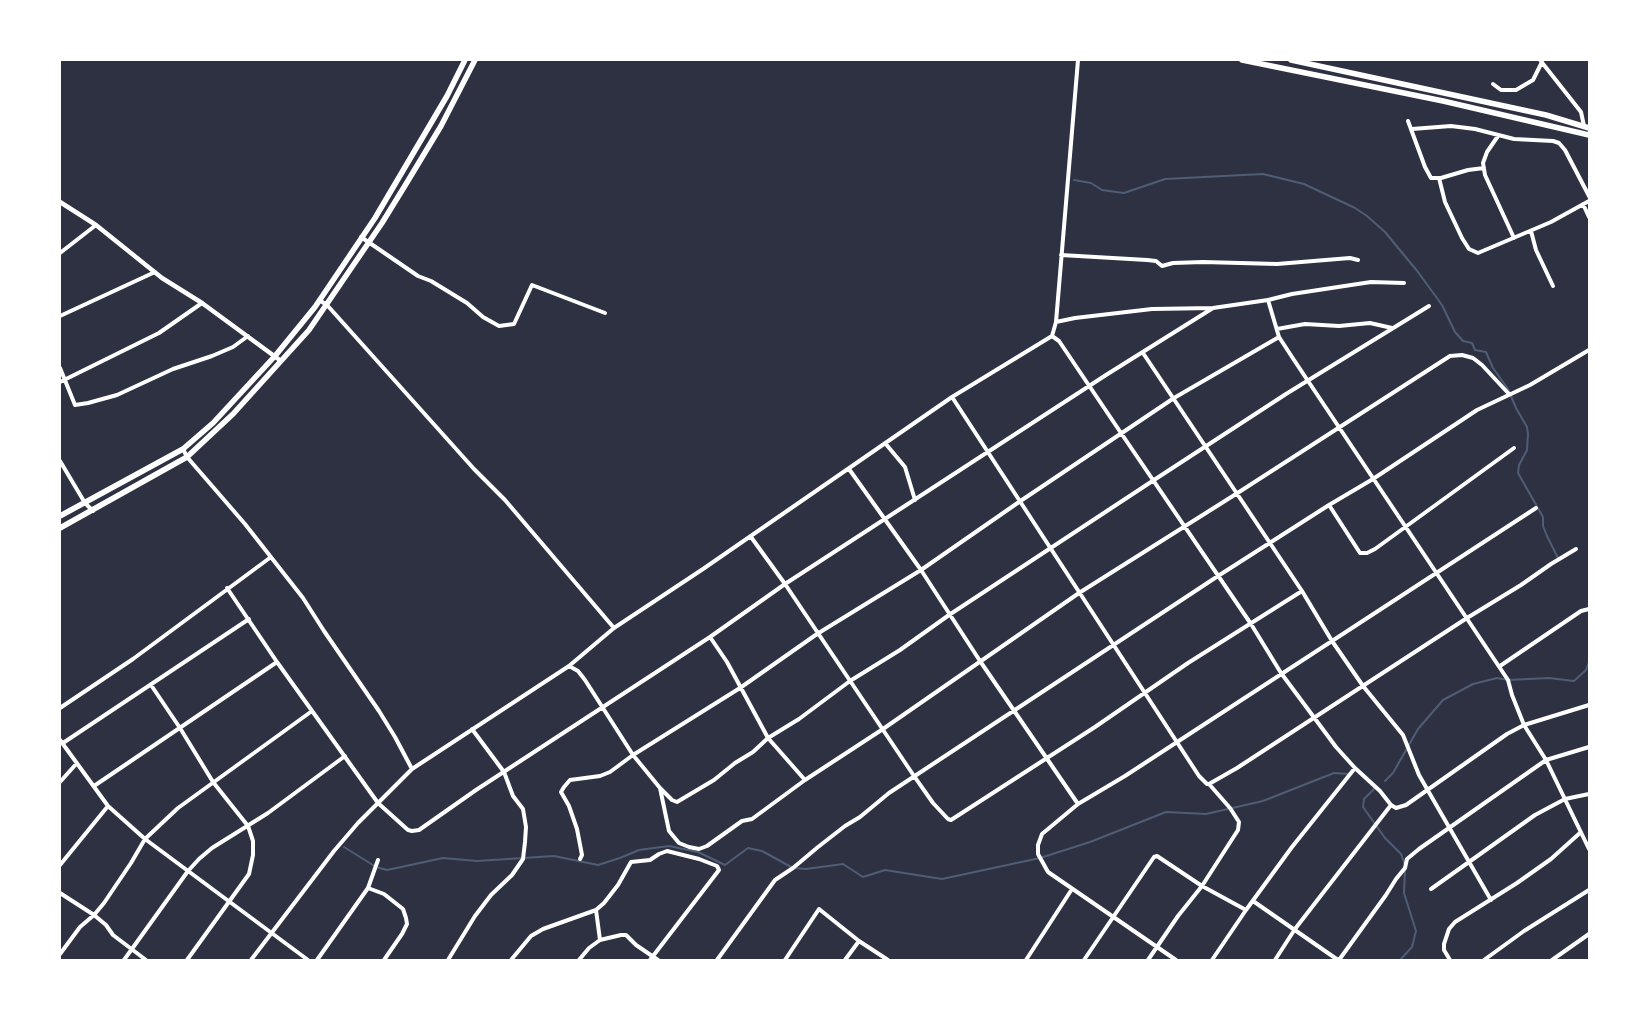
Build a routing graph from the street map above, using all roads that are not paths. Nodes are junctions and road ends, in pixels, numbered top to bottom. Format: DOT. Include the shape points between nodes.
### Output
graph roads {
  1 [pos="465,60"];
  2 [pos="475,60"];
  3 [pos="1078,60"];
  4 [pos="1242,60"];
  5 [pos="1291,60"];
  6 [pos="1541,61"];
  7 [pos="1344,72"];
  8 [pos="1341,80"];
  9 [pos="1493,84"];
  10 [pos="1408,121"];
  11 [pos="1586,127"];
  12 [pos="1412,130"];
  13 [pos="1589,135"];
  14 [pos="1498,136"];
  15 [pos="1484,168"];
  16 [pos="1439,178"];
  17 [pos="1589,196"];
  18 [pos="1589,201"];
  19 [pos="60,202"];
  20 [pos="1583,204"];
  21 [pos="1589,218"];
  22 [pos="96,225"];
  23 [pos="1531,231"];
  24 [pos="361,237"];
  25 [pos="1514,238"];
  26 [pos="369,242"];
  27 [pos="60,253"];
  28 [pos="1061,255"];
  29 [pos="1358,260"];
  30 [pos="155,272"];
  31 [pos="1404,283"];
  32 [pos="1552,286"];
  33 [pos="319,300"];
  34 [pos="1268,300"];
  35 [pos="202,303"];
  36 [pos="327,305"];
  37 [pos="1429,306"];
  38 [pos="1213,308"];
  39 [pos="605,313"];
  40 [pos="60,316"];
  41 [pos="1056,322"];
  42 [pos="1392,328"];
  43 [pos="1277,329"];
  44 [pos="248,336"];
  45 [pos="1052,336"];
  46 [pos="1279,337"];
  47 [pos="1589,350"];
  48 [pos="1143,353"];
  49 [pos="275,356"];
  50 [pos="281,361"];
  51 [pos="60,368"];
  52 [pos="66,380"];
  53 [pos="1307,381"];
  54 [pos="60,382"];
  55 [pos="1089,386"];
  56 [pos="1509,394"];
  57 [pos="952,397"];
  58 [pos="1174,398"];
  59 [pos="1339,427"];
  60 [pos="1122,433"];
  61 [pos="885,443"];
  62 [pos="1207,447"];
  63 [pos="1514,448"];
  64 [pos="183,449"];
  65 [pos="988,452"];
  66 [pos="187,457"];
  67 [pos="60,461"];
  68 [pos="849,469"];
  69 [pos="1373,479"];
  70 [pos="1154,480"];
  71 [pos="1236,494"];
  72 [pos="915,500"];
  73 [pos="1019,502"];
  74 [pos="85,503"];
  75 [pos="1329,505"];
  76 [pos="1536,508"];
  77 [pos="93,511"];
  78 [pos="60,516"];
  79 [pos="885,518"];
  80 [pos="1185,526"];
  81 [pos="1405,526"];
  82 [pos="60,528"];
  83 [pos="751,536"];
  84 [pos="1269,544"];
  85 [pos="1051,548"];
  86 [pos="1576,549"];
  87 [pos="271,557"];
  88 [pos="921,570"];
  89 [pos="1437,572"];
  90 [pos="1218,576"];
  91 [pos="785,584"];
  92 [pos="227,588"];
  93 [pos="1302,591"];
  94 [pos="1080,593"];
  95 [pos="1589,609"];
  96 [pos="950,615"];
  97 [pos="1467,618"];
  98 [pos="249,619"];
  99 [pos="1251,624"];
  100 [pos="614,628"];
  101 [pos="817,634"];
  102 [pos="710,636"];
  103 [pos="1332,641"];
  104 [pos="1114,645"];
  105 [pos="980,661"];
  106 [pos="277,662"];
  107 [pos="569,666"];
  108 [pos="1500,666"];
  109 [pos="1282,673"];
  110 [pos="850,681"];
  111 [pos="151,685"];
  112 [pos="1363,686"];
  113 [pos="740,688"];
  114 [pos="1145,693"];
  115 [pos="1589,706"];
  116 [pos="603,707"];
  117 [pos="60,708"];
  118 [pos="312,710"];
  119 [pos="1015,710"];
  120 [pos="1315,718"];
  121 [pos="1524,725"];
  122 [pos="180,728"];
  123 [pos="883,728"];
  124 [pos="472,729"];
  125 [pos="768,738"];
  126 [pos="61,742"];
  127 [pos="1177,742"];
  128 [pos="1589,747"];
  129 [pos="633,755"];
  130 [pos="345,756"];
  131 [pos="1046,758"];
  132 [pos="1546,760"];
  133 [pos="77,763"];
  134 [pos="1355,768"];
  135 [pos="412,769"];
  136 [pos="504,772"];
  137 [pos="914,776"];
  138 [pos="804,780"];
  139 [pos="60,782"];
  140 [pos="213,782"];
  141 [pos="1209,784"];
  142 [pos="94,786"];
  143 [pos="660,788"];
  144 [pos="1428,791"];
  145 [pos="1589,794"];
  146 [pos="1565,799"];
  147 [pos="378,803"];
  148 [pos="1078,804"];
  149 [pos="1391,805"];
  150 [pos="108,806"];
  151 [pos="248,826"];
  152 [pos="1450,826"];
  153 [pos="1581,832"];
  154 [pos="145,839"];
  155 [pos="1589,848"];
  156 [pos="580,859"];
  157 [pos="378,860"];
  158 [pos="1469,861"];
  159 [pos="60,866"];
  160 [pos="188,871"];
  161 [pos="1202,886"];
  162 [pos="368,888"];
  163 [pos="1072,889"];
  164 [pos="1431,889"];
  165 [pos="1589,890"];
  166 [pos="60,893"];
  167 [pos="1491,900"];
  168 [pos="1254,901"];
  169 [pos="229,902"];
  170 [pos="596,910"];
  171 [pos="1246,910"];
  172 [pos="94,915"];
  173 [pos="1114,917"];
  174 [pos="1295,929"];
  175 [pos="271,932"];
  176 [pos="1589,934"];
  177 [pos="600,940"];
  178 [pos="859,941"];
  179 [pos="1157,947"];
  180 [pos="132,950"];
  181 [pos="60,954"];
  182 [pos="386,958"];
  183 [pos="652,958"];
  184 [pos="124,960"];
  185 [pos="146,960"];
  186 [pos="187,960"];
  187 [pos="251,960"];
  188 [pos="308,960"];
  189 [pos="317,960"];
  190 [pos="392,960"];
  191 [pos="448,960"];
  192 [pos="511,960"];
  193 [pos="578,960"];
  194 [pos="658,960"];
  195 [pos="717,960"];
  196 [pos="785,960"];
  197 [pos="845,960"];
  198 [pos="888,960"];
  199 [pos="1026,960"];
  200 [pos="1084,960"];
  201 [pos="1148,960"];
  202 [pos="1176,960"];
  203 [pos="1212,960"];
  204 [pos="1275,960"];
  205 [pos="1339,960"];
  206 [pos="1450,960"];
  207 [pos="1484,960"];
  208 [pos="1552,960"];
  1 -- 24 [label="main road"];
  2 -- 26 [label="main road" via="441,126"];
  3 -- 28 [label="street"];
  4 -- 8 [label="main road"];
  5 -- 7 [label="main road"];
  6 -- 9 [label="street" via="1533,80 1516,90 1501,90"];
  6 -- 11 [label="street" via="1581,112"];
  7 -- 8 [label="main road"];
  7 -- 11 [label="main road" via="1546,115"];
  8 -- 13 [label="main road"];
  10 -- 12 [label="street"];
  12 -- 14 [label="street" via="1450,126"];
  12 -- 16 [label="street" via="1428,174 1431,178"];
  14 -- 15 [label="street" via="1487,152"];
  14 -- 17 [label="street" via="1559,144"];
  15 -- 16 [label="street"];
  15 -- 25 [label="street"];
  16 -- 25 [label="street" via="1445,202 1469,249 1479,253"];
  18 -- 20 [label="street"];
  19 -- 22 [label="street"];
  20 -- 21 [label="street"];
  20 -- 23 [label="street"];
  22 -- 27 [label="street"];
  22 -- 30 [label="street"];
  23 -- 25 [label="street"];
  23 -- 32 [label="street"];
  24 -- 26 [label="street"];
  24 -- 33 [label="main road"];
  26 -- 36 [label="main road"];
  26 -- 39 [label="street" via="499,326 514,324 532,285"];
  28 -- 29 [label="street" via="1147,260 1162,266 1204,262 1277,264"];
  28 -- 41 [label="street"];
  30 -- 35 [label="street"];
  30 -- 40 [label="street"];
  31 -- 34 [label="street" via="1346,285"];
  33 -- 36 [label="street"];
  33 -- 49 [label="main road"];
  34 -- 38 [label="street"];
  34 -- 43 [label="street"];
  35 -- 44 [label="street"];
  35 -- 52 [label="street" via="159,333"];
  36 -- 50 [label="main road"];
  36 -- 100 [label="street" via="474,470 505,500"];
  37 -- 42 [label="street"];
  38 -- 41 [label="street" via="1152,309"];
  38 -- 48 [label="street"];
  41 -- 45 [label="street"];
  42 -- 43 [label="street" via="1370,323 1339,326 1305,324"];
  42 -- 53 [label="street"];
  43 -- 46 [label="street"];
  44 -- 49 [label="street"];
  44 -- 52 [label="street" via="212,356 88,404 75,405"];
  45 -- 55 [label="street" via="1059,341"];
  45 -- 57 [label="street"];
  46 -- 53 [label="street"];
  46 -- 58 [label="street"];
  47 -- 56 [label="street"];
  48 -- 55 [label="street"];
  48 -- 58 [label="street"];
  49 -- 50 [label="street"];
  49 -- 64 [label="main road" via="213,423"];
  50 -- 66 [label="main road" via="234,414"];
  51 -- 52 [label="street"];
  52 -- 54 [label="street"];
  53 -- 59 [label="street"];
  53 -- 62 [label="street"];
  55 -- 60 [label="street"];
  55 -- 65 [label="street"];
  56 -- 59 [label="street" via="1473,358 1450,356"];
  56 -- 69 [label="street" via="1478,410"];
  57 -- 61 [label="street"];
  57 -- 65 [label="street"];
  58 -- 60 [label="street"];
  58 -- 62 [label="street"];
  59 -- 69 [label="street"];
  59 -- 71 [label="street"];
  60 -- 70 [label="street"];
  60 -- 73 [label="street"];
  61 -- 68 [label="street"];
  61 -- 72 [label="street" via="905,467"];
  62 -- 70 [label="street"];
  62 -- 71 [label="street"];
  63 -- 81 [label="street"];
  64 -- 66 [label="street"];
  64 -- 74 [label="main road"];
  65 -- 72 [label="street"];
  65 -- 73 [label="street"];
  66 -- 77 [label="main road"];
  66 -- 87 [label="street"];
  67 -- 74 [label="street"];
  68 -- 79 [label="street"];
  68 -- 83 [label="street"];
  69 -- 75 [label="street"];
  69 -- 81 [label="street"];
  70 -- 80 [label="street"];
  70 -- 85 [label="street"];
  71 -- 80 [label="street"];
  71 -- 84 [label="street"];
  72 -- 79 [label="street"];
  73 -- 85 [label="street"];
  73 -- 88 [label="street"];
  74 -- 77 [label="street"];
  74 -- 78 [label="main road"];
  75 -- 81 [label="street" via="1360,553 1375,549"];
  75 -- 84 [label="street"];
  76 -- 89 [label="street"];
  77 -- 82 [label="main road"];
  79 -- 88 [label="street"];
  79 -- 91 [label="street"];
  80 -- 90 [label="street"];
  80 -- 94 [label="street"];
  81 -- 89 [label="street"];
  83 -- 91 [label="street"];
  83 -- 100 [label="street"];
  84 -- 90 [label="street"];
  84 -- 93 [label="street"];
  85 -- 94 [label="street"];
  85 -- 96 [label="street"];
  86 -- 97 [label="street"];
  87 -- 92 [label="street"];
  87 -- 135 [label="street" via="303,598 379,711"];
  88 -- 96 [label="street"];
  88 -- 101 [label="street"];
  89 -- 97 [label="street"];
  89 -- 103 [label="street"];
  90 -- 99 [label="street"];
  90 -- 104 [label="street"];
  91 -- 101 [label="street"];
  91 -- 102 [label="street"];
  92 -- 98 [label="street"];
  92 -- 117 [label="street"];
  93 -- 99 [label="street"];
  93 -- 103 [label="street"];
  94 -- 104 [label="street"];
  94 -- 105 [label="street"];
  95 -- 108 [label="street" via="1581,611"];
  96 -- 105 [label="street"];
  96 -- 110 [label="street"];
  97 -- 108 [label="street"];
  97 -- 112 [label="street"];
  98 -- 106 [label="street"];
  98 -- 111 [label="street"];
  99 -- 109 [label="street"];
  99 -- 114 [label="street"];
  100 -- 107 [label="street"];
  101 -- 110 [label="street"];
  101 -- 113 [label="street"];
  102 -- 113 [label="street"];
  102 -- 116 [label="street"];
  103 -- 109 [label="street"];
  103 -- 112 [label="street"];
  104 -- 114 [label="street"];
  104 -- 119 [label="street"];
  105 -- 119 [label="street"];
  105 -- 123 [label="street"];
  106 -- 118 [label="street"];
  106 -- 122 [label="street"];
  107 -- 116 [label="street" via="578,671"];
  107 -- 124 [label="street"];
  108 -- 121 [label="street"];
  109 -- 120 [label="street"];
  109 -- 127 [label="street"];
  110 -- 123 [label="street"];
  110 -- 125 [label="street"];
  111 -- 122 [label="street"];
  111 -- 126 [label="street"];
  112 -- 120 [label="street"];
  112 -- 144 [label="street" via="1403,735"];
  113 -- 125 [label="street"];
  113 -- 129 [label="street"];
  114 -- 127 [label="street"];
  114 -- 131 [label="street"];
  115 -- 121 [label="street"];
  116 -- 129 [label="street"];
  116 -- 136 [label="street"];
  118 -- 130 [label="street"];
  118 -- 140 [label="street"];
  119 -- 131 [label="street"];
  119 -- 137 [label="street"];
  120 -- 134 [label="street"];
  120 -- 141 [label="street"];
  121 -- 132 [label="street"];
  121 -- 144 [label="street"];
  122 -- 140 [label="street"];
  122 -- 142 [label="street"];
  123 -- 137 [label="street"];
  123 -- 138 [label="street"];
  124 -- 135 [label="street"];
  124 -- 136 [label="street"];
  125 -- 138 [label="street"];
  125 -- 143 [label="street" via="714,780 681,800 672,800"];
  126 -- 133 [label="street"];
  127 -- 141 [label="street" via="1204,783"];
  127 -- 148 [label="street"];
  128 -- 132 [label="street"];
  129 -- 143 [label="street"];
  129 -- 156 [label="street" via="600,776 570,780 561,792 577,829"];
  130 -- 147 [label="street"];
  130 -- 151 [label="street"];
  131 -- 137 [label="street" via="951,820 933,803"];
  131 -- 148 [label="street"];
  132 -- 146 [label="street"];
  132 -- 152 [label="street"];
  133 -- 139 [label="street"];
  133 -- 142 [label="street"];
  134 -- 149 [label="street"];
  134 -- 168 [label="street"];
  135 -- 147 [label="street"];
  136 -- 147 [label="street" via="418,830 408,830"];
  136 -- 191 [label="street" via="513,796 523,809 526,827 523,859 474,916"];
  137 -- 195 [label="street" via="775,880"];
  138 -- 143 [label="street" via="752,819 742,821 699,849 679,843 669,831"];
  140 -- 151 [label="street"];
  140 -- 154 [label="street" via="178,808"];
  141 -- 161 [label="street" via="1239,822 1238,830"];
  142 -- 150 [label="street"];
  144 -- 149 [label="street" via="1402,808"];
  144 -- 152 [label="street"];
  145 -- 146 [label="street"];
  146 -- 153 [label="street"];
  146 -- 158 [label="street"];
  147 -- 175 [label="street" via="334,851"];
  148 -- 163 [label="street" via="1042,834 1038,845 1040,858 1048,872"];
  149 -- 174 [label="street"];
  150 -- 154 [label="street"];
  150 -- 159 [label="street"];
  151 -- 160 [label="street" via="212,848"];
  151 -- 169 [label="street" via="253,840 250,874"];
  152 -- 158 [label="street"];
  152 -- 205 [label="street" via="1407,859 1406,868"];
  153 -- 155 [label="street"];
  153 -- 167 [label="street" via="1551,859"];
  154 -- 160 [label="street"];
  154 -- 172 [label="street"];
  157 -- 162 [label="street"];
  158 -- 164 [label="street"];
  158 -- 167 [label="street"];
  160 -- 169 [label="street"];
  160 -- 180 [label="street"];
  161 -- 171 [label="street"];
  161 -- 173 [label="street" via="1154,857"];
  161 -- 179 [label="street"];
  162 -- 182 [label="street" via="384,894 402,909 406,918 407,924"];
  162 -- 189 [label="street"];
  163 -- 173 [label="street"];
  163 -- 199 [label="street"];
  165 -- 207 [label="street"];
  166 -- 172 [label="street"];
  167 -- 206 [label="street" via="1449,929 1444,950"];
  168 -- 171 [label="street"];
  168 -- 174 [label="street"];
  169 -- 175 [label="street"];
  169 -- 186 [label="street"];
  170 -- 177 [label="street"];
  170 -- 183 [label="street" via="613,891 631,862 650,860 667,851 718,866 719,870"];
  170 -- 192 [label="street" via="531,936"];
  171 -- 203 [label="street"];
  172 -- 180 [label="street"];
  172 -- 181 [label="street" via="80,927"];
  173 -- 179 [label="street"];
  173 -- 200 [label="street"];
  174 -- 204 [label="street"];
  174 -- 205 [label="street"];
  175 -- 187 [label="street"];
  175 -- 188 [label="street"];
  176 -- 208 [label="street"];
  177 -- 183 [label="street" via="626,935"];
  177 -- 193 [label="street"];
  178 -- 196 [label="street" via="819,909"];
  178 -- 197 [label="street"];
  178 -- 198 [label="street"];
  179 -- 201 [label="street"];
  179 -- 202 [label="street"];
  180 -- 184 [label="street"];
  180 -- 185 [label="street"];
  182 -- 190 [label="street"];
  183 -- 194 [label="street"];
}
